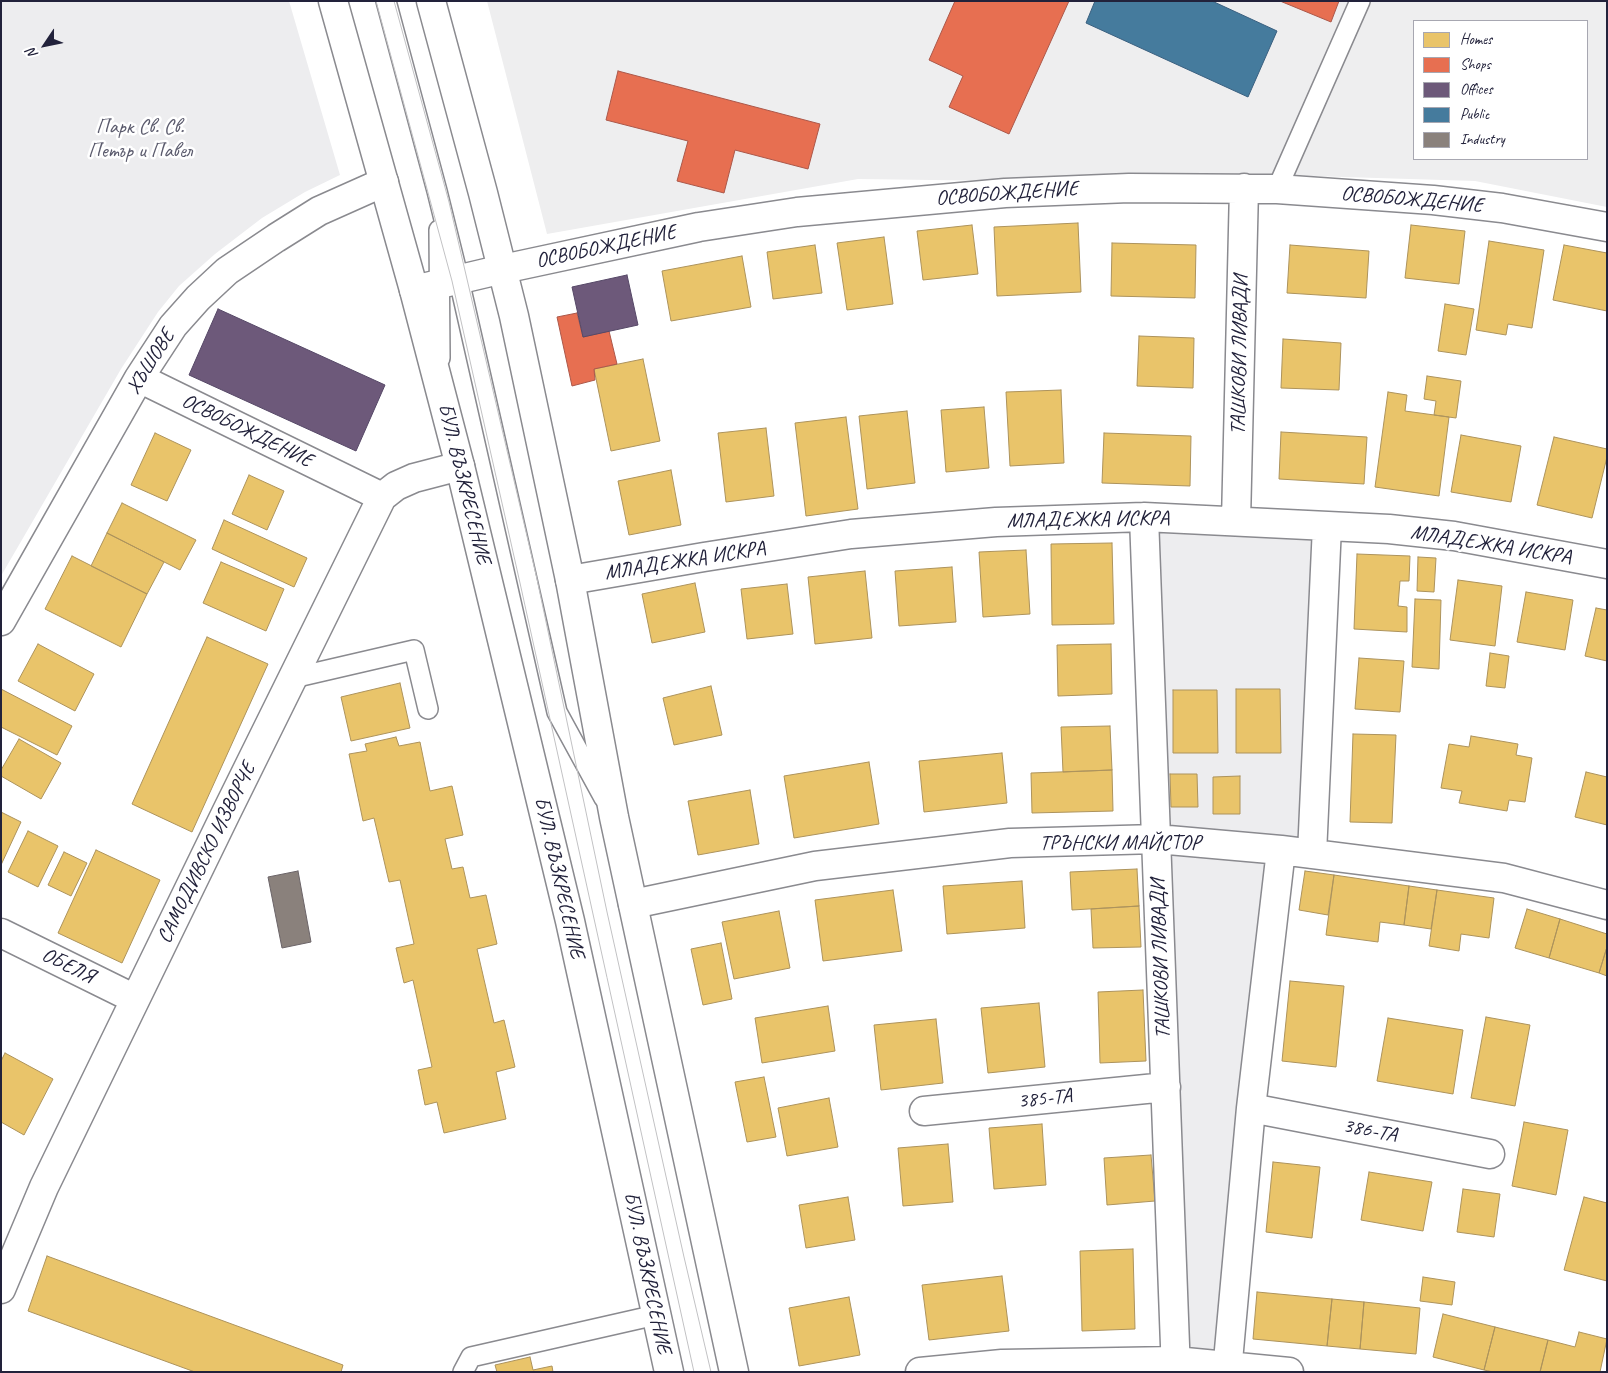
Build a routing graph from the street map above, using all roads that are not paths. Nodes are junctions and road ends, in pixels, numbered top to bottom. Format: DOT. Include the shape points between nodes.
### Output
graph roads {
  1 [pos="333,1"];
  2 [pos="386,1"];
  3 [pos="432,1"];
  4 [pos="1360,1"];
  5 [pos="384,182"];
  6 [pos="1244,188"];
  7 [pos="1277,189"];
  8 [pos="1607,227"];
  9 [pos="503,269"];
  10 [pos="437,285"];
  11 [pos="139,378"];
  12 [pos="460,466"];
  13 [pos="382,497"];
  14 [pos="1144,517"];
  15 [pos="1236,521"];
  16 [pos="1327,526"];
  17 [pos="1607,564"];
  18 [pos="570,580"];
  19 [pos="1,621"];
  20 [pos="293,678"];
  21 [pos="428,709"];
  22 [pos="614,817"];
  23 [pos="1157,839"];
  24 [pos="1281,850"];
  25 [pos="1312,854"];
  26 [pos="633,904"];
  27 [pos="1607,906"];
  28 [pos="1,933"];
  29 [pos="135,999"];
  30 [pos="1166,1087"];
  31 [pos="1251,1108"];
  32 [pos="924,1111"];
  33 [pos="1490,1154"];
  34 [pos="1,1288"];
  35 [pos="656,1315"];
  36 [pos="1176,1366"];
  37 [pos="1227,1369"];
  38 [pos="463,1372"];
  39 [pos="669,1372"];
  40 [pos="734,1372"];
  41 [pos="920,1372"];
  42 [pos="1289,1372"];
  1 -- 5 [label="street, БУЛ. ВЪЗКРЕСЕНИЕ"];
  2 -- 10 [label="lane, БУЛ. ВЪЗКРЕСЕНИЕ" via="440,204"];
  3 -- 9 [label="street, БУЛ. ВЪЗКРЕСЕНИЕ"];
  4 -- 7 [label="lane"];
  5 -- 10 [label="street, БУЛ. ВЪЗКРЕСЕНИЕ"];
  5 -- 11 [label="street, ХЪШОВЕ" via="319,211 227,271 173,326"];
  6 -- 7 [label="street, ОСВОБОЖДЕНИЕ"];
  6 -- 9 [label="street, ОСВОБОЖДЕНИЕ" via="1005,193 797,212 698,227"];
  6 -- 15 [label="street, ТАШКОВИ ЛИВАДИ"];
  7 -- 8 [label="street, ОСВОБОЖДЕНИЕ" via="1443,201"];
  9 -- 10 [label="street, ОСВОБОЖДЕНИЕ"];
  9 -- 18 [label="street, БУЛ. ВЪЗКРЕСЕНИЕ"];
  10 -- 12 [label="street, БУЛ. ВЪЗКРЕСЕНИЕ" via="440,386"];
  10 -- 22 [label="lane, БУЛ. ВЪЗКРЕСЕНИЕ" via="557,712"];
  11 -- 13 [label="street, ОСВОБОЖДЕНИЕ"];
  11 -- 19 [label="street, ХЪШОВЕ"];
  12 -- 13 [label="street, САМОДИВСКО ИЗВОРЧЕ" via="414,478"];
  12 -- 35 [label="street, БУЛ. ВЪЗКРЕСЕНИЕ" via="570,920"];
  13 -- 20 [label="street, САМОДИВСКО ИЗВОРЧЕ"];
  14 -- 15 [label="street, МЛАДЕЖКА ИСКРА"];
  14 -- 18 [label="street, МЛАДЕЖКА ИСКРА" via="996,522 851,534"];
  14 -- 23 [label="street, ТАШКОВИ ЛИВАДИ"];
  15 -- 16 [label="street, МЛАДЕЖКА ИСКРА"];
  16 -- 17 [label="street, МЛАДЕЖКА ИСКРА" via="1454,536"];
  16 -- 25 [label="street"];
  18 -- 22 [label="street, БУЛ. ВЪЗКРЕСЕНИЕ"];
  20 -- 21 [label="lane" via="414,650"];
  20 -- 29 [label="street, САМОДИВСКО ИЗВОРЧЕ"];
  22 -- 26 [label="street, БУЛ. ВЪЗКРЕСЕНИЕ"];
  23 -- 24 [label="street, ТРЪНСКИ МАЙСТОР"];
  23 -- 26 [label="street, ТРЪНСКИ МАЙСТОР" via="1010,843 815,866"];
  23 -- 30 [label="street, ТАШКОВИ ЛИВАДИ"];
  24 -- 25 [label="street, ТРЪНСКИ МАЙСТОР"];
  24 -- 31 [label="street"];
  25 -- 27 [label="street, ТРЪНСКИ МАЙСТОР" via="1504,878"];
  26 -- 40 [label="street, БУЛ. ВЪЗКРЕСЕНИЕ"];
  28 -- 29 [label="street, ОБЕЛЯ"];
  29 -- 34 [label="street, САМОДИВСКО ИЗВОРЧЕ" via="44,1188"];
  30 -- 32 [label="street, 385-ТА"];
  30 -- 36 [label="street, ТАШКОВИ ЛИВАДИ"];
  31 -- 33 [label="street, 386-ТА"];
  31 -- 37 [label="street"];
  35 -- 38 [label="lane" via="471,1357"];
  35 -- 39 [label="street, БУЛ. ВЪЗКРЕСЕНИЕ"];
  36 -- 37 [label="street"];
  36 -- 41 [label="street" via="1002,1364"];
  37 -- 42 [label="street"];
}
